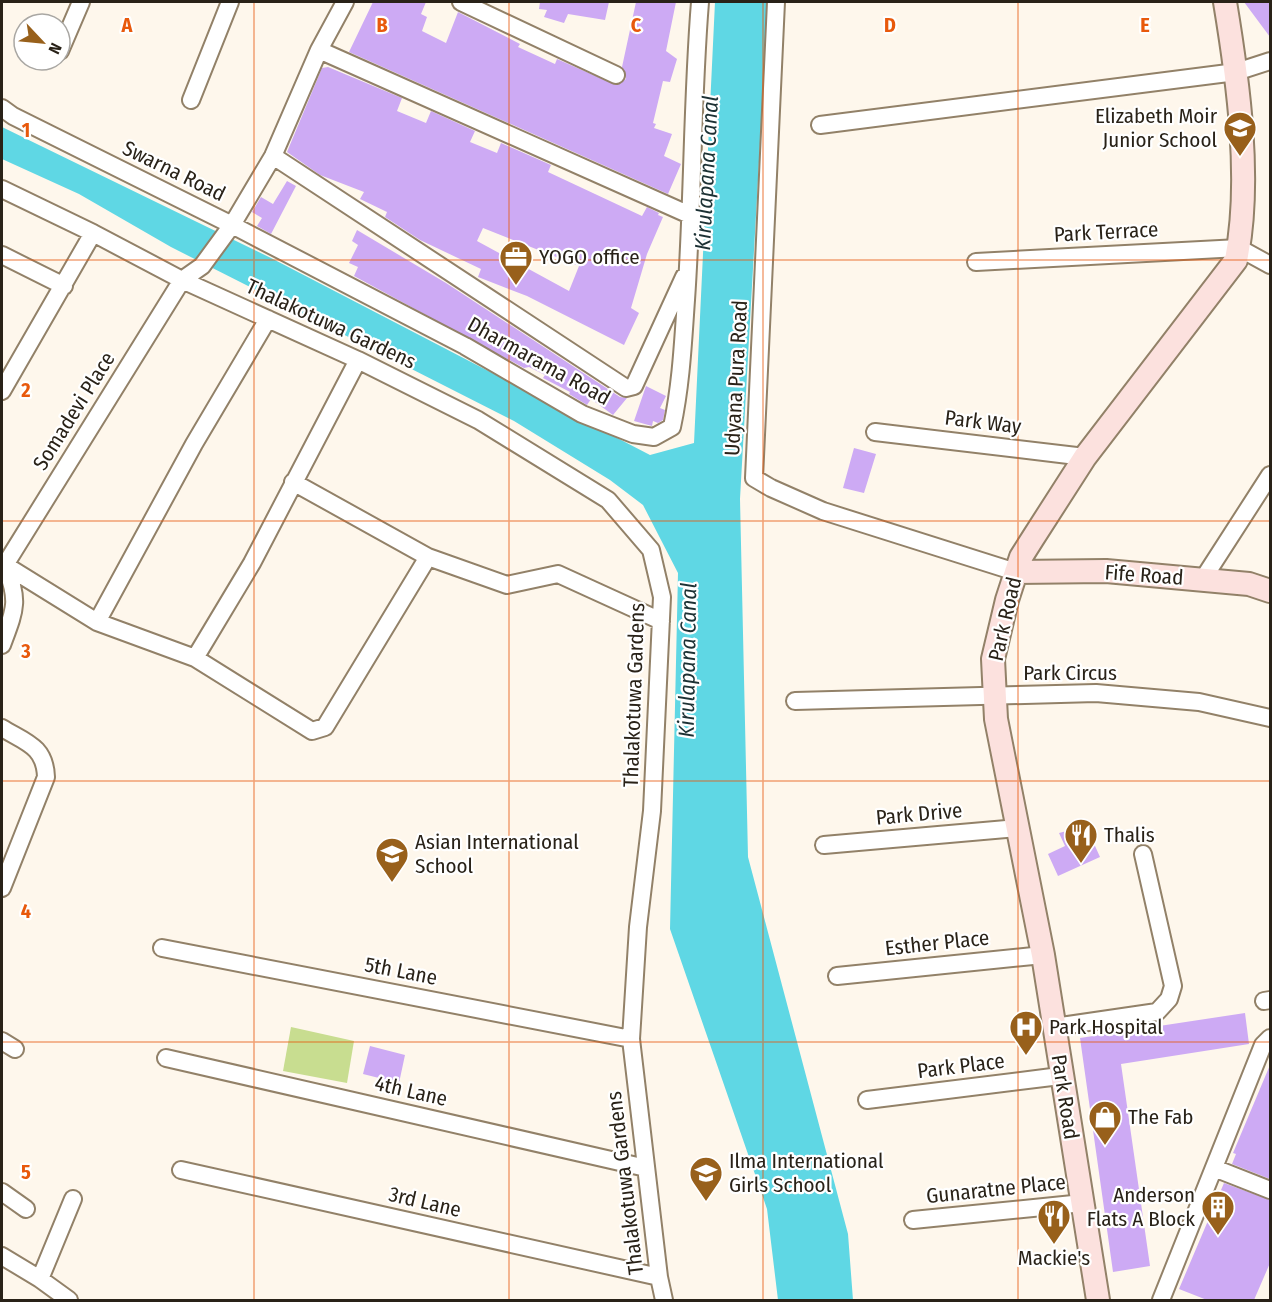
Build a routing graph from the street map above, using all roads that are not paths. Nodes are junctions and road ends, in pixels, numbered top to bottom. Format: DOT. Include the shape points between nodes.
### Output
graph roads {
  1 [pos="81,2"];
  2 [pos="230,2"];
  3 [pos="345,2"];
  4 [pos="461,2"];
  5 [pos="700,2"];
  6 [pos="776,2"];
  7 [pos="1225,2"];
  8 [pos="72,23"];
  9 [pos="319,50"];
  10 [pos="1270,61"];
  11 [pos="1236,72"];
  12 [pos="616,75"];
  13 [pos="191,100"];
  14 [pos="2,108"];
  15 [pos="819,125"];
  16 [pos="273,156"];
  17 [pos="2,189"];
  18 [pos="692,216"];
  19 [pos="232,225"];
  20 [pos="93,232"];
  21 [pos="1239,248"];
  22 [pos="2,255"];
  23 [pos="976,262"];
  24 [pos="1270,265"];
  25 [pos="688,266"];
  26 [pos="182,280"];
  27 [pos="64,286"];
  28 [pos="268,319"];
  29 [pos="358,360"];
  30 [pos="2,391"];
  31 [pos="875,432"];
  32 [pos="1085,457"];
  33 [pos="1270,477"];
  34 [pos="293,482"];
  35 [pos="428,557"];
  36 [pos="5,565"];
  37 [pos="1016,572"];
  38 [pos="1203,579"];
  39 [pos="1270,591"];
  40 [pos="661,621"];
  41 [pos="97,622"];
  42 [pos="2,645"];
  43 [pos="195,658"];
  44 [pos="994,697"];
  45 [pos="795,701"];
  46 [pos="1270,718"];
  47 [pos="2,728"];
  48 [pos="1018,828"];
  49 [pos="824,845"];
  50 [pos="1143,854"];
  51 [pos="2,888"];
  52 [pos="162,948"];
  53 [pos="1043,955"];
  54 [pos="837,976"];
  55 [pos="1054,1028"];
  56 [pos="1270,1038"];
  57 [pos="631,1039"];
  58 [pos="166,1058"];
  59 [pos="1060,1076"];
  60 [pos="867,1100"];
  61 [pos="646,1168"];
  62 [pos="1214,1168"];
  63 [pos="181,1170"];
  64 [pos="1270,1190"];
  65 [pos="2,1192"];
  66 [pos="73,1199"];
  67 [pos="1083,1203"];
  68 [pos="26,1209"];
  69 [pos="913,1220"];
  70 [pos="2,1256"];
  71 [pos="659,1277"];
  72 [pos="40,1279"];
  73 [pos="69,1300"];
  74 [pos="664,1300"];
  75 [pos="1103,1300"];
  76 [pos="1161,1300"];
  1 -- 8 [label="street"];
  2 -- 13 [label="street"];
  3 -- 9 [label="street, Swarna Road"];
  4 -- 12 [label="street"];
  5 -- 18 [label="street, Dharmarama Road" via="692,100"];
  6 -- 37 [label="street, Udyana Pura Road" via="754,478 823,512"];
  7 -- 11 [label="main road, Park Road"];
  9 -- 16 [label="street, Swarna Road"];
  9 -- 18 [label="street"];
  10 -- 11 [label="street"];
  11 -- 15 [label="street"];
  11 -- 21 [label="main road, Park Road" via="1241,161"];
  14 -- 19 [label="street, Swarna Road"];
  16 -- 19 [label="street, Swarna Road"];
  16 -- 25 [label="street" via="626,388 634,386"];
  17 -- 20 [label="street, Thalakotuwa Gardens"];
  18 -- 25 [label="street, Dharmarama Road"];
  19 -- 25 [label="street, Dharmarama Road" via="465,346 582,414 633,434 654,436 672,428 680,392"];
  19 -- 26 [label="street" via="202,266"];
  20 -- 26 [label="street, Thalakotuwa Gardens"];
  20 -- 27 [label="street"];
  21 -- 23 [label="street, Park Terrace"];
  21 -- 24 [label="street"];
  21 -- 32 [label="main road, Park Road" via="1236,260"];
  22 -- 27 [label="street"];
  26 -- 28 [label="street, Thalakotuwa Gardens"];
  26 -- 36 [label="street, Somadevi Place"];
  27 -- 30 [label="street"];
  28 -- 29 [label="street, Thalakotuwa Gardens"];
  28 -- 41 [label="street" via="194,444"];
  29 -- 34 [label="street"];
  29 -- 40 [label="street, Thalakotuwa Gardens" via="478,420 608,501 651,550 662,597"];
  31 -- 32 [label="street, Park Way"];
  32 -- 37 [label="main road, Park Road" via="1027,547"];
  33 -- 38 [label="street"];
  34 -- 35 [label="street"];
  34 -- 43 [label="street" via="252,563"];
  35 -- 40 [label="street" via="507,585 558,574"];
  35 -- 43 [label="street" via="320,731 312,731"];
  36 -- 41 [label="street"];
  36 -- 42 [label="street" via="16,607"];
  37 -- 38 [label="main road, Fife Road" via="1106,571"];
  37 -- 44 [label="main road, Park Road" via="993,659"];
  38 -- 39 [label="main road, Fife Road" via="1249,584"];
  40 -- 57 [label="street, Thalakotuwa Gardens" via="652,810 638,927"];
  41 -- 43 [label="street"];
  44 -- 45 [label="street, Park Circus"];
  44 -- 46 [label="street, Park Circus" via="1096,693 1199,702"];
  44 -- 48 [label="main road, Park Road"];
  47 -- 51 [label="street" via="41,752 46,764 46,777"];
  48 -- 49 [label="street, Park Drive"];
  48 -- 53 [label="main road, Park Road"];
  50 -- 55 [label="street" via="1173,986 1170,999 1157,1012"];
  52 -- 57 [label="street, 5th Lane"];
  53 -- 54 [label="street, Esther Place"];
  53 -- 55 [label="main road, Park Road"];
  55 -- 59 [label="main road, Park Road"];
  56 -- 62 [label="street" via="1263,1045"];
  57 -- 61 [label="street, Thalakotuwa Gardens"];
  58 -- 61 [label="street, 4th Lane"];
  59 -- 60 [label="street, Park Place"];
  59 -- 67 [label="main road, Park Road"];
  61 -- 71 [label="street, Thalakotuwa Gardens"];
  62 -- 64 [label="street"];
  62 -- 76 [label="street"];
  63 -- 71 [label="street, 3rd Lane"];
  65 -- 68 [label="street"];
  66 -- 72 [label="street"];
  67 -- 69 [label="street, Gunaratne Place"];
  67 -- 75 [label="main road, Park Road"];
  70 -- 72 [label="street"];
  71 -- 74 [label="street, Thalakotuwa Gardens"];
  72 -- 73 [label="street"];
}
